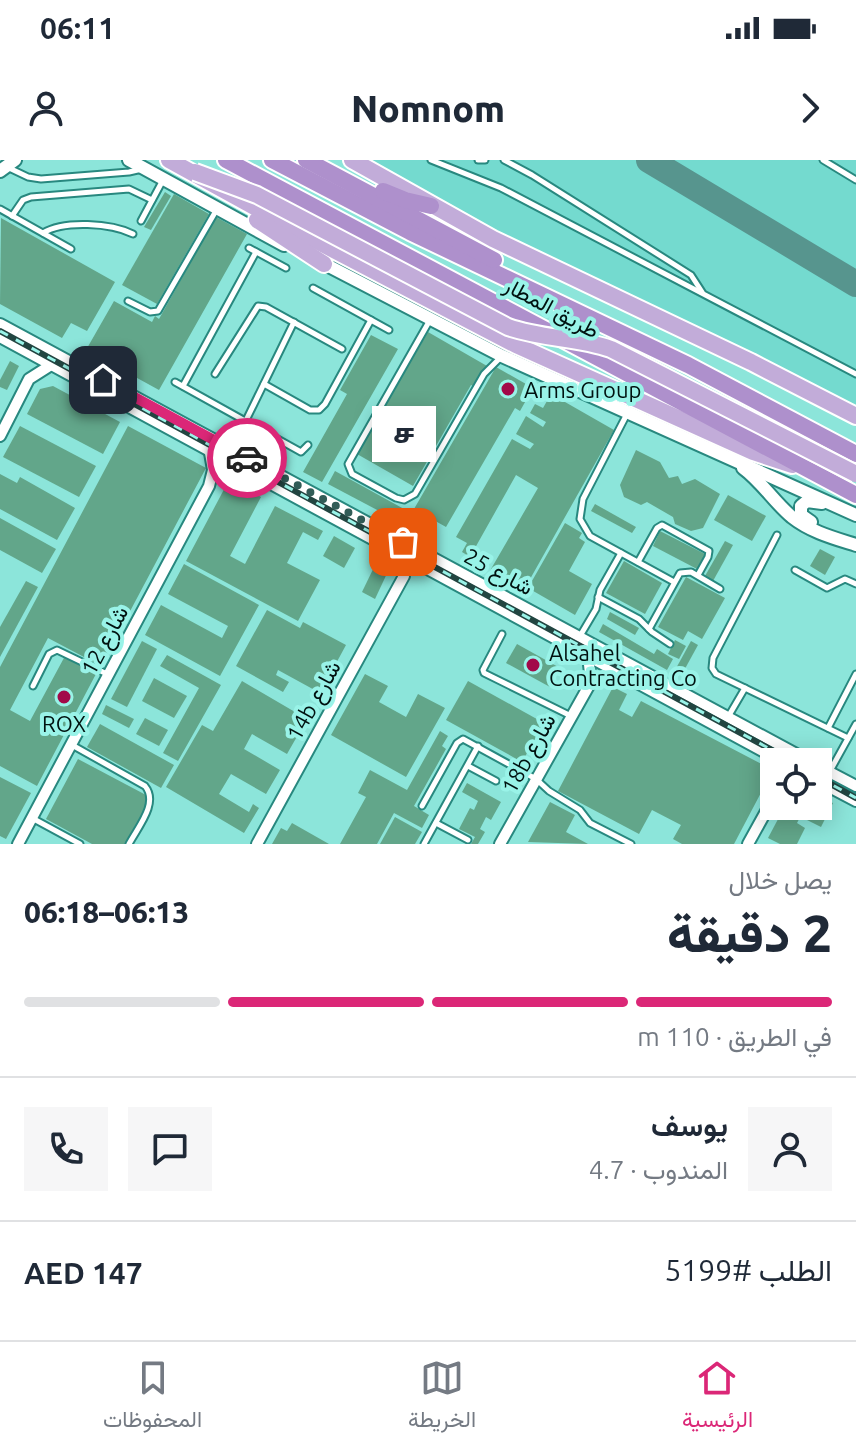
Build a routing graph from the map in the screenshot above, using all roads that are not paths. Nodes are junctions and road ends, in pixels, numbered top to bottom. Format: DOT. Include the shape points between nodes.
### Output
graph roads {
  1 [pos="129,160"];
  2 [pos="169,160"];
  3 [pos="226,160"];
  4 [pos="272,160"];
  5 [pos="306,160"];
  6 [pos="321,160"];
  7 [pos="352,160"];
  8 [pos="431,160"];
  9 [pos="478,160"];
  10 [pos="485,160"];
  11 [pos="504,160"];
  12 [pos="823,160"];
  13 [pos="7,166"];
  14 [pos="144,168"];
  15 [pos="195,172"];
  16 [pos="164,179"];
  17 [pos="856,180"];
  18 [pos="217,186"];
  19 [pos="152,200"];
  20 [pos="431,206"];
  21 [pos="218,208"];
  22 [pos="0,209"];
  23 [pos="12,216"];
  24 [pos="141,221"];
  25 [pos="43,233"];
  26 [pos="133,234"];
  27 [pos="249,248"];
  28 [pos="71,249"];
  29 [pos="256,252"];
  30 [pos="324,264"];
  31 [pos="286,268"];
  32 [pos="313,288"];
  33 [pos="702,293"];
  34 [pos="128,301"];
  35 [pos="570,307"];
  36 [pos="371,320"];
  37 [pos="430,320"];
  38 [pos="294,322"];
  39 [pos="0,324"];
  40 [pos="389,330"];
  41 [pos="0,337"];
  42 [pos="342,349"];
  43 [pos="502,356"];
  44 [pos="51,365"];
  45 [pos="215,374"];
  46 [pos="856,374"];
  47 [pos="175,382"];
  48 [pos="264,384"];
  49 [pos="183,386"];
  50 [pos="628,411"];
  51 [pos="856,416"];
  52 [pos="246,421"];
  53 [pos="822,435"];
  54 [pos="0,436"];
  55 [pos="856,440"];
  56 [pos="308,445"];
  57 [pos="232,449"];
  58 [pos="210,453"];
  59 [pos="856,454"];
  60 [pos="724,455"];
  61 [pos="807,469"];
  62 [pos="856,474"];
  63 [pos="856,495"];
  64 [pos="830,503"];
  65 [pos="856,515"];
  66 [pos="777,535"];
  67 [pos="837,539"];
  68 [pos="856,545"];
  69 [pos="621,553"];
  70 [pos="401,556"];
  71 [pos="638,562"];
  72 [pos="425,568"];
  73 [pos="795,570"];
  74 [pos="698,575"];
  75 [pos="404,576"];
  76 [pos="674,582"];
  77 [pos="856,584"];
  78 [pos="720,589"];
  79 [pos="598,597"];
  80 [pos="649,629"];
  81 [pos="502,634"];
  82 [pos="579,637"];
  83 [pos="670,644"];
  84 [pos="588,656"];
  85 [pos="621,674"];
  86 [pos="856,674"];
  87 [pos="108,675"];
  88 [pos="591,682"];
  89 [pos="33,686"];
  90 [pos="745,688"];
  91 [pos="571,716"];
  92 [pos="728,717"];
  93 [pos="856,724"];
  94 [pos="828,728"];
  95 [pos="848,738"];
  96 [pos="71,744"];
  97 [pos="478,746"];
  98 [pos="785,748"];
  99 [pos="760,750"];
  100 [pos="468,766"];
  101 [pos="832,768"];
  102 [pos="832,773"];
  103 [pos="536,779"];
  104 [pos="496,781"];
  105 [pos="856,786"];
  106 [pos="832,788"];
  107 [pos="856,801"];
  108 [pos="422,806"];
  109 [pos="32,818"];
  110 [pos="761,820"];
  111 [pos="436,823"];
  112 [pos="468,840"];
  113 [pos="18,844"];
  114 [pos="80,844"];
  115 [pos="129,844"];
  116 [pos="257,844"];
  117 [pos="424,844"];
  118 [pos="500,844"];
  119 [pos="631,844"];
  120 [pos="748,844"];
  1 -- 14 [label="street"];
  2 -- 15 [label="main road"];
  3 -- 61 [label="highway, طريق المطار"];
  4 -- 35 [label="highway, طريق المطار"];
  5 -- 35 [label="highway" via="527,277"];
  6 -- 20 [label="highway" via="392,195"];
  7 -- 20 [label="main road"];
  8 -- 33 [label="lane" via="501,188"];
  9 -- 10 [label="lane"];
  11 -- 33 [label="lane" via="691,275"];
  12 -- 17 [label="lane"];
  13 -- 14 [label="lane" via="41,179"];
  14 -- 16 [label="street"];
  15 -- 18 [label="main road"];
  15 -- 62 [label="main road, bridge" via="257,195 508,327 611,349"];
  16 -- 19 [label="lane"];
  16 -- 21 [label="street"];
  18 -- 30 [label="main road" via="238,207"];
  18 -- 61 [label="main road" via="516,345 753,452"];
  19 -- 23 [label="lane" via="129,189 31,197"];
  19 -- 24 [label="lane"];
  20 -- 51 [label="main road"];
  21 -- 30 [label="street"];
  21 -- 34 [label="lane" via="158,311"];
  22 -- 23 [label="lane"];
  23 -- 25 [label="lane"];
  25 -- 26 [label="lane" via="58,226 111,226"];
  25 -- 28 [label="lane"];
  27 -- 29 [label="lane"];
  29 -- 31 [label="lane"];
  29 -- 49 [label="lane"];
  30 -- 37 [label="street"];
  32 -- 36 [label="lane"];
  33 -- 46 [label="lane"];
  35 -- 53 [label="highway, طريق المطار"];
  36 -- 40 [label="lane"];
  36 -- 48 [label="lane" via="319,410"];
  37 -- 43 [label="street"];
  37 -- 43 [label="lane" via="348,464 352,474 396,498 415,494 484,374"];
  38 -- 42 [label="lane"];
  38 -- 45 [label="lane" via="258,306"];
  38 -- 48 [label="lane"];
  39 -- 57 [label="street, شارع 25"];
  41 -- 44 [label="street, شارع 25"];
  43 -- 50 [label="street"];
  44 -- 54 [label="street" via="29,379"];
  44 -- 58 [label="street, شارع 25"];
  47 -- 49 [label="lane"];
  48 -- 52 [label="lane"];
  49 -- 52 [label="lane"];
  50 -- 60 [label="street"];
  50 -- 69 [label="lane" via="579,512 590,536"];
  52 -- 56 [label="lane" via="301,452"];
  52 -- 57 [label="lane"];
  53 -- 55 [label="highway"];
  53 -- 59 [label="highway, طريق المطار"];
  57 -- 82 [label="street, شارع 25"];
  58 -- 70 [label="street, شارع 25"];
  58 -- 87 [label="street, شارع 12" via="209,486"];
  60 -- 64 [label="street"];
  60 -- 67 [label="street" via="761,483 790,515"];
  61 -- 63 [label="highway, طريق المطار"];
  64 -- 65 [label="street"];
  64 -- 67 [label="street" via="807,501 801,515"];
  66 -- 90 [label="lane" via="711,661 716,674"];
  67 -- 68 [label="street"];
  69 -- 71 [label="lane"];
  69 -- 79 [label="lane"];
  70 -- 72 [label="street, شارع 25"];
  70 -- 75 [label="street"];
  71 -- 74 [label="lane" via="662,525 709,551"];
  71 -- 76 [label="lane"];
  72 -- 75 [label="street"];
  72 -- 84 [label="street, شارع 25"];
  73 -- 77 [label="lane" via="827,588 845,579"];
  74 -- 76 [label="lane" via="683,571"];
  74 -- 78 [label="lane"];
  75 -- 116 [label="street, 14b شارع"];
  76 -- 80 [label="lane"];
  79 -- 80 [label="lane"];
  79 -- 82 [label="lane"];
  80 -- 83 [label="lane"];
  81 -- 91 [label="lane" via="484,673"];
  82 -- 92 [label="street, شارع 25"];
  84 -- 85 [label="street, شارع 25"];
  84 -- 88 [label="street"];
  85 -- 88 [label="street"];
  85 -- 99 [label="street, شارع 25"];
  86 -- 94 [label="lane"];
  87 -- 89 [label="lane" via="57,650 49,654"];
  87 -- 96 [label="street, شارع 12"];
  88 -- 91 [label="street, 18b شارع"];
  90 -- 92 [label="lane"];
  90 -- 94 [label="lane"];
  91 -- 103 [label="street, 18b شارع"];
  92 -- 98 [label="street, شارع 25"];
  93 -- 95 [label="lane"];
  94 -- 95 [label="lane"];
  95 -- 101 [label="lane"];
  96 -- 109 [label="street, شارع 12"];
  96 -- 115 [label="lane" via="149,791 150,805"];
  97 -- 100 [label="lane"];
  97 -- 103 [label="lane"];
  97 -- 108 [label="lane" via="460,740"];
  100 -- 104 [label="lane"];
  100 -- 111 [label="lane"];
  102 -- 105 [label="street"];
  103 -- 118 [label="street, 18b شارع"];
  103 -- 119 [label="lane" via="590,823"];
  106 -- 107 [label="street"];
  109 -- 113 [label="street, شارع 12"];
  109 -- 114 [label="lane"];
  110 -- 120 [label="street"];
  111 -- 112 [label="lane"];
  111 -- 117 [label="lane"];
}
